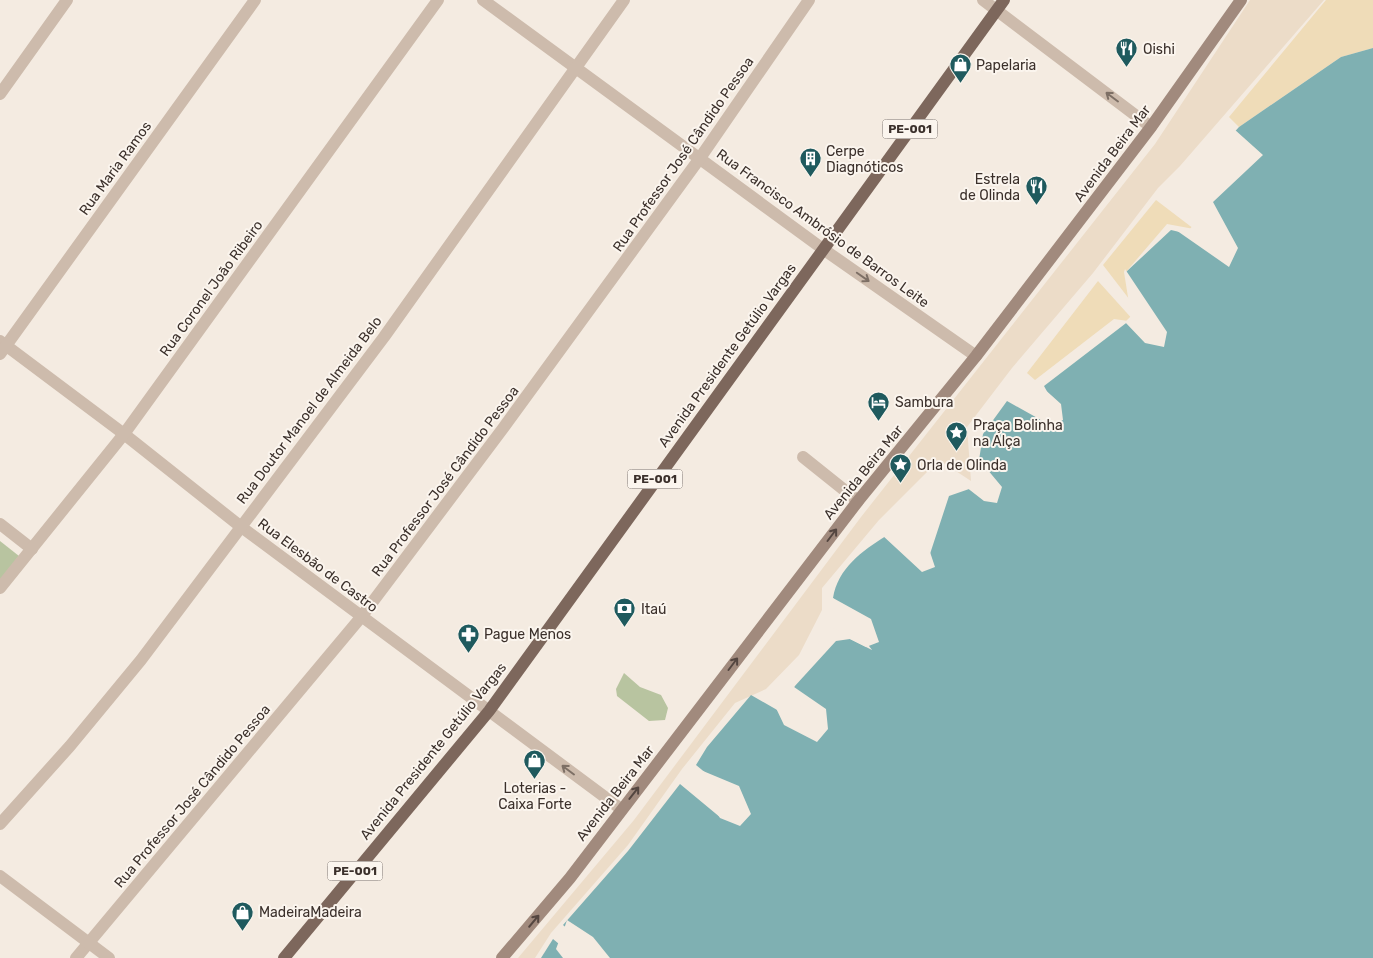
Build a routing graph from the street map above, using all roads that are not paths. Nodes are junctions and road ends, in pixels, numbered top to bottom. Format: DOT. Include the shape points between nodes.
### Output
graph roads {
  1 [pos="67,0"];
  2 [pos="255,0"];
  3 [pos="438,0"];
  4 [pos="483,0"];
  5 [pos="624,0"];
  6 [pos="810,0"];
  7 [pos="983,0"];
  8 [pos="1240,0"];
  9 [pos="1000,5"];
  10 [pos="574,68"];
  11 [pos="0,94"];
  12 [pos="1151,126"];
  13 [pos="700,158"];
  14 [pos="823,249"];
  15 [pos="2,347"];
  16 [pos="976,356"];
  17 [pos="124,434"];
  18 [pos="803,457"];
  19 [pos="858,502"];
  20 [pos="0,524"];
  21 [pos="240,526"];
  22 [pos="32,549"];
  23 [pos="0,588"];
  24 [pos="362,616"];
  25 [pos="489,711"];
  26 [pos="621,809"];
  27 [pos="0,824"];
  28 [pos="0,876"];
  29 [pos="89,943"];
  30 [pos="76,958"];
  31 [pos="109,958"];
  32 [pos="284,958"];
  33 [pos="502,958"];
  1 -- 11 [label="street"];
  2 -- 15 [label="street, Rua Maria Ramos"];
  3 -- 17 [label="street, Rua Coronel João Ribeiro"];
  4 -- 10 [label="street, Rua Francisco Ambrósio de Barros Leite"];
  5 -- 10 [label="street, Rua Doutor Manoel de Almeida Belo"];
  6 -- 13 [label="street, Rua Professor José Cândido Pessoa"];
  7 -- 9 [label="street"];
  8 -- 12 [label="main road, Avenida Beira Mar"];
  12 -- 9 [label="street, one-way"];
  9 -- 14 [label="main road, Avenida Presidente Getúlio Vargas / PE-001"];
  10 -- 13 [label="street, Rua Francisco Ambrósio de Barros Leite"];
  10 -- 21 [label="street, Rua Doutor Manoel de Almeida Belo" via="384,337"];
  12 -- 16 [label="main road, Avenida Beira Mar"];
  13 -- 14 [label="street, Rua Francisco Ambrósio de Barros Leite"];
  13 -- 24 [label="street, Rua Professor José Cândido Pessoa" via="504,428"];
  14 -- 16 [label="street, Rua Francisco Ambrósio de Barros Leite, one-way"];
  14 -- 25 [label="main road, Avenida Presidente Getúlio Vargas / PE-001"];
  15 -- 17 [label="street, Rua Elesbão de Castro"];
  16 -- 19 [label="main road, Avenida Beira Mar"];
  17 -- 21 [label="street, Rua Elesbão de Castro"];
  17 -- 22 [label="street, Rua Coronel João Ribeiro"];
  18 -- 19 [label="street"];
  26 -- 19 [label="main road, Avenida Beira Mar, one-way"];
  20 -- 22 [label="street"];
  21 -- 24 [label="street, Rua Elesbão de Castro"];
  21 -- 27 [label="street, Rua Doutor Manoel de Almeida Belo" via="135,667"];
  22 -- 23 [label="street, Rua Coronel João Ribeiro"];
  24 -- 25 [label="street, Rua Elesbão de Castro"];
  24 -- 29 [label="street, Rua Professor José Cândido Pessoa"];
  26 -- 25 [label="street, Rua Elesbão de Castro, one-way"];
  25 -- 32 [label="main road, Avenida Presidente Getúlio Vargas / PE-001"];
  33 -- 26 [label="main road, Avenida Beira Mar, one-way" via="570,878"];
  28 -- 29 [label="street"];
  29 -- 30 [label="street, Rua Professor José Cândido Pessoa"];
  29 -- 31 [label="street"];
}
